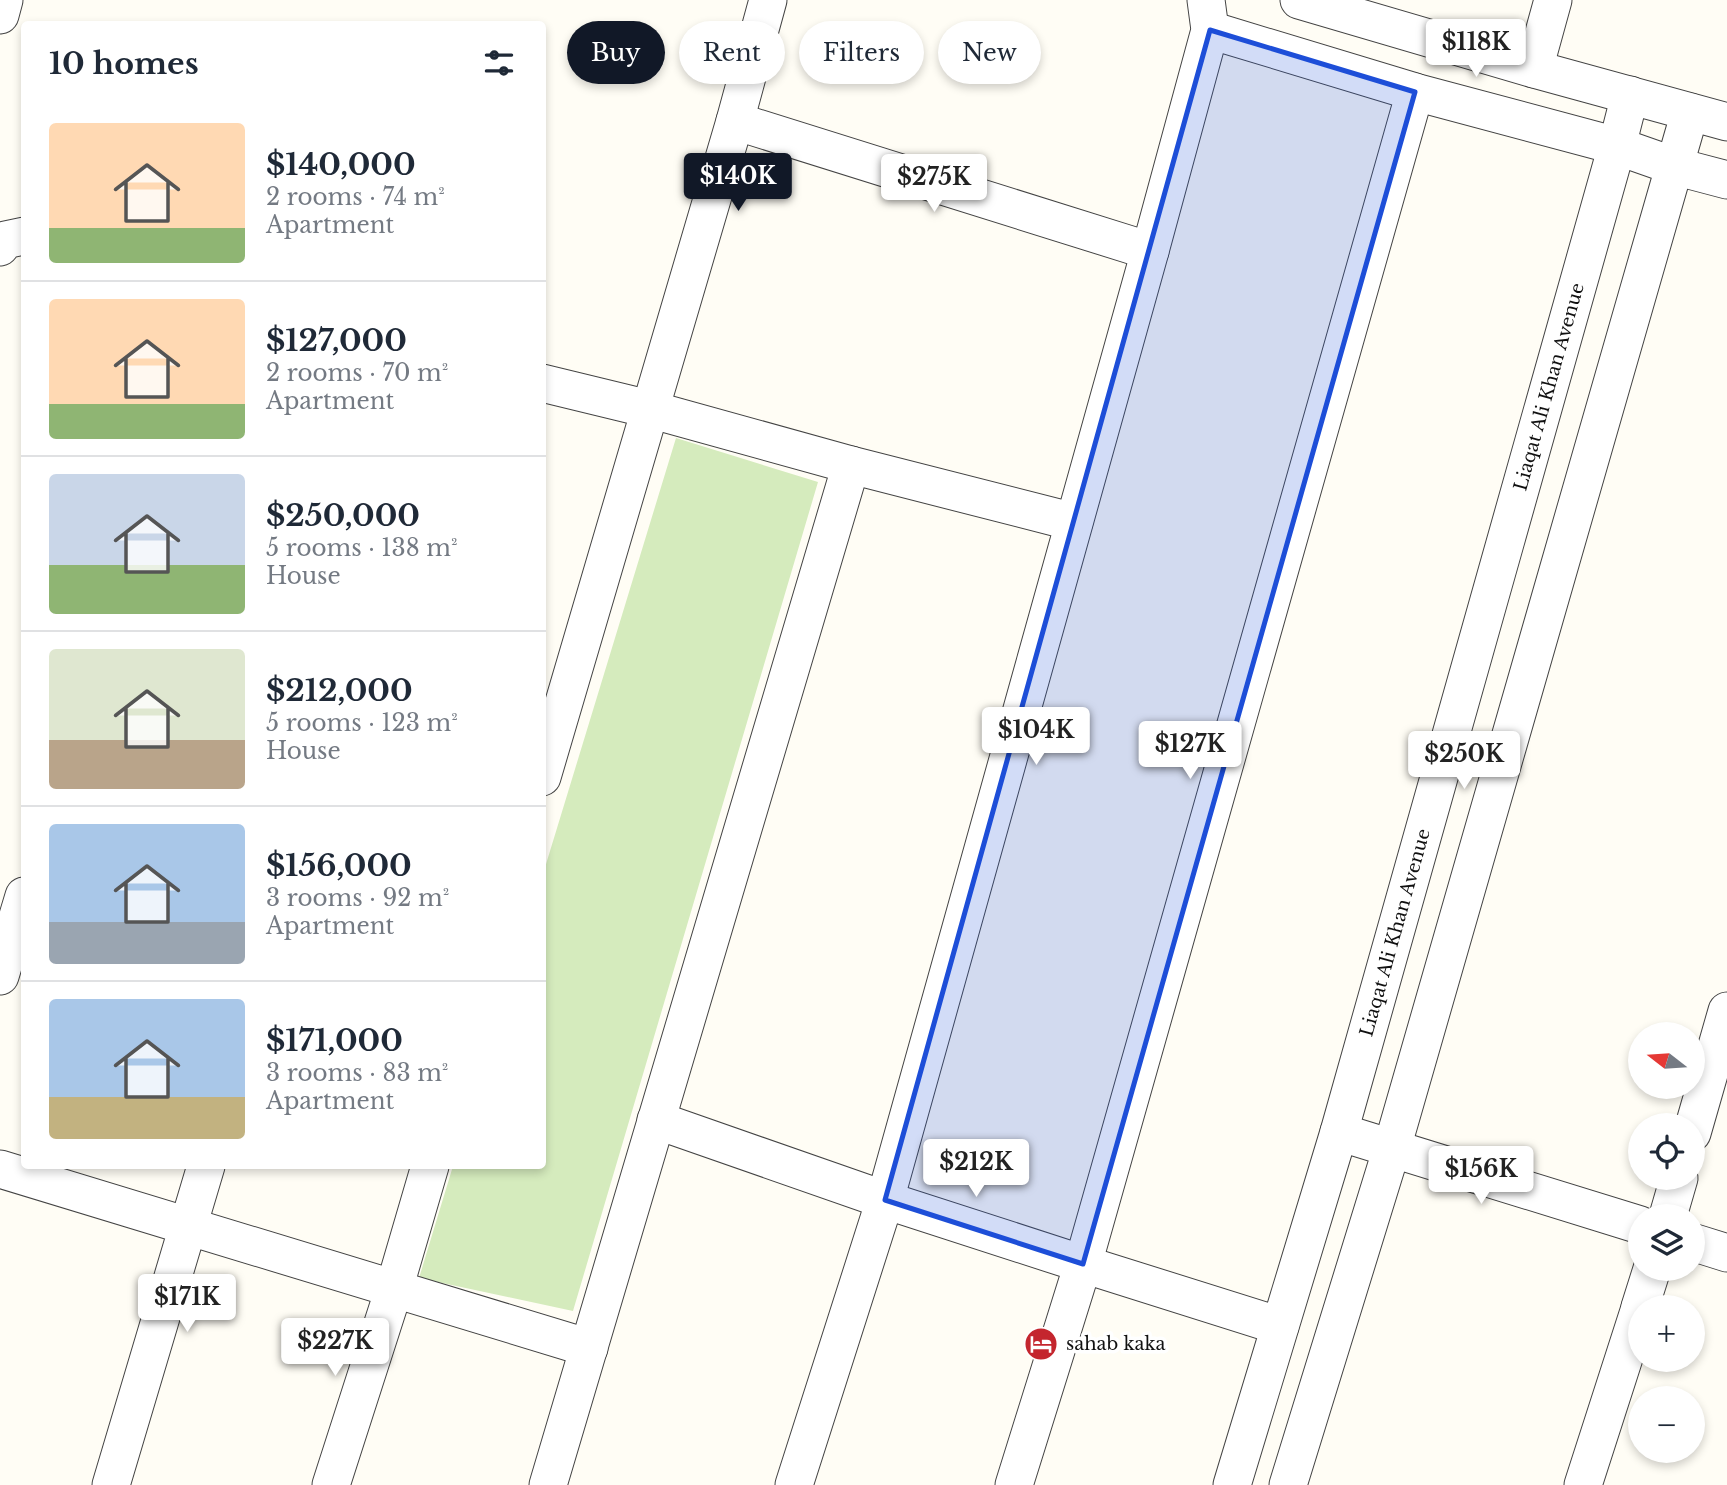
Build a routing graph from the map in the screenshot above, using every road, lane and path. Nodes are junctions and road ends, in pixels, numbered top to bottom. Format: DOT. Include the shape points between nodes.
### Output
graph roads {
  1 [pos="5,0"];
  2 [pos="768,0"];
  3 [pos="1299,0"];
  4 [pos="1553,0"];
  5 [pos="0,15"];
  6 [pos="1208,15"];
  7 [pos="1534,69"];
  8 [pos="1415,92"];
  9 [pos="1630,95"];
  10 [pos="1690,112"];
  11 [pos="735,121"];
  12 [pos="1727,122"];
  13 [pos="1618,146"];
  14 [pos="1674,166"];
  15 [pos="1727,180"];
  16 [pos="21,237"];
  17 [pos="0,247"];
  18 [pos="1150,251"];
  19 [pos="546,384"];
  20 [pos="649,410"];
  21 [pos="851,465"];
  22 [pos="1074,522"];
  23 [pos="546,763"];
  24 [pos="21,910"];
  25 [pos="10,963"];
  26 [pos="1727,1011"];
  27 [pos="1698,1113"];
  28 [pos="656,1120"];
  29 [pos="1339,1132"];
  30 [pos="1392,1148"];
  31 [pos="0,1169"];
  32 [pos="205,1169"];
  33 [pos="429,1169"];
  34 [pos="885,1199"];
  35 [pos="1628,1221"];
  36 [pos="189,1226"];
  37 [pos="1705,1246"];
  38 [pos="1727,1252"];
  39 [pos="1083,1265"];
  40 [pos="394,1289"];
  41 [pos="1280,1326"];
  42 [pos="1628,1345"];
  43 [pos="589,1348"];
  44 [pos="111,1485"];
  45 [pos="331,1485"];
  46 [pos="548,1485"];
  47 [pos="794,1485"];
  48 [pos="1014,1485"];
  49 [pos="1232,1485"];
  50 [pos="1288,1485"];
  51 [pos="1583,1485"];
  1 -- 5 [label="street"];
  2 -- 11 [label="street"];
  3 -- 7 [label="street"];
  4 -- 7 [label="street"];
  6 -- 8 [label="street"];
  6 -- 18 [label="street"];
  7 -- 9 [label="street"];
  8 -- 13 [label="street"];
  8 -- 39 [label="street"];
  9 -- 10 [label="street"];
  9 -- 13 [label="street, Liaqat Ali Khan Avenue"];
  10 -- 12 [label="street"];
  10 -- 14 [label="street"];
  11 -- 18 [label="street"];
  11 -- 20 [label="street"];
  13 -- 14 [label="street"];
  13 -- 29 [label="street, Liaqat Ali Khan Avenue"];
  14 -- 15 [label="street"];
  14 -- 30 [label="street"];
  16 -- 17 [label="street" via="5,240"];
  18 -- 22 [label="street"];
  19 -- 20 [label="street"];
  20 -- 21 [label="street"];
  20 -- 23 [label="street"];
  21 -- 22 [label="street"];
  21 -- 28 [label="street"];
  22 -- 34 [label="street"];
  24 -- 25 [label="street"];
  26 -- 27 [label="street"];
  28 -- 34 [label="street"];
  28 -- 43 [label="street"];
  29 -- 30 [label="street"];
  29 -- 41 [label="street, Liaqat Ali Khan Avenue"];
  30 -- 35 [label="street"];
  30 -- 50 [label="street"];
  31 -- 36 [label="street"];
  32 -- 36 [label="street"];
  33 -- 40 [label="street"];
  34 -- 39 [label="street"];
  34 -- 47 [label="street"];
  36 -- 40 [label="street"];
  36 -- 44 [label="street"];
  37 -- 38 [label="street"];
  39 -- 41 [label="street"];
  39 -- 48 [label="street"];
  40 -- 43 [label="street"];
  40 -- 45 [label="street"];
  41 -- 49 [label="street, Liaqat Ali Khan Avenue"];
  42 -- 51 [label="street"];
  43 -- 46 [label="street"];
}
